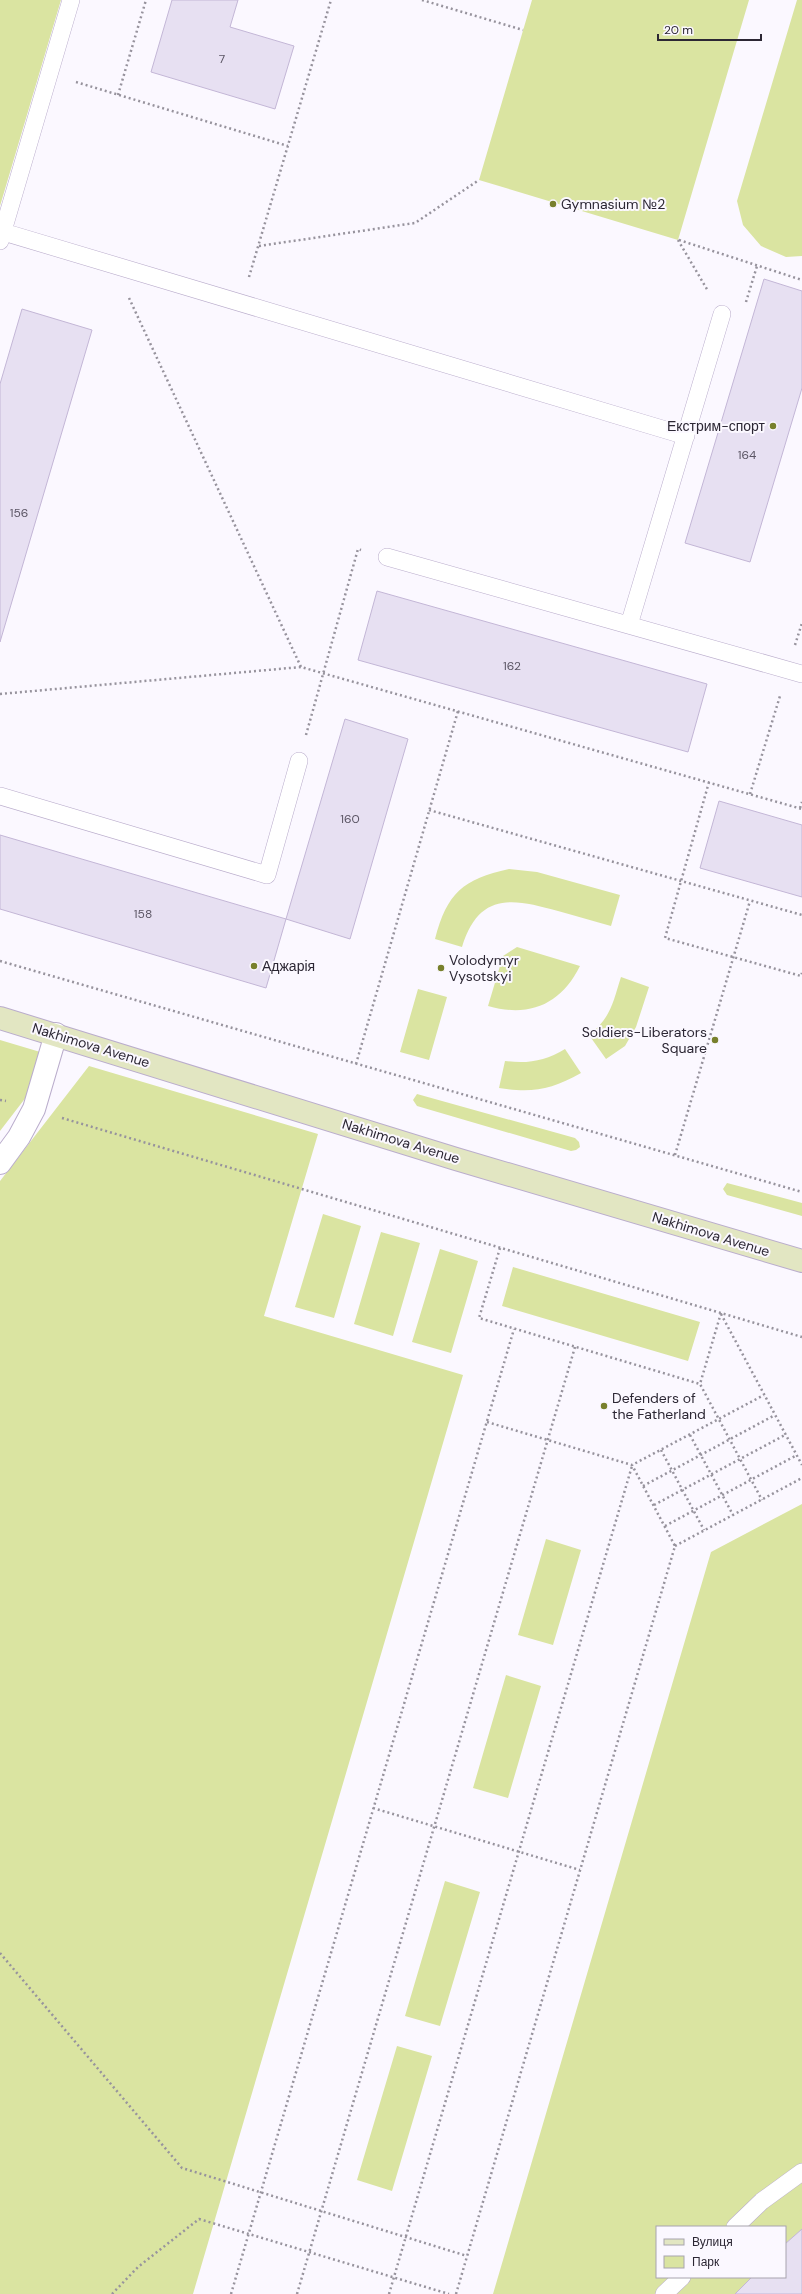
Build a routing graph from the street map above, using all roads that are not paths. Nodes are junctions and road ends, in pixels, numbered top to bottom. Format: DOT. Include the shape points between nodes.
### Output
graph roads {
  1 [pos="71,0"];
  2 [pos="1,234"];
  3 [pos="722,314"];
  4 [pos="686,436"];
  5 [pos="387,557"];
  6 [pos="629,625"];
  7 [pos="795,672"];
  8 [pos="299,761"];
  9 [pos="0,796"];
  10 [pos="0,1018"];
  11 [pos="56,1034"];
  12 [pos="0,1163"];
  13 [pos="802,1261"];
  14 [pos="802,2172"];
  15 [pos="736,2226"];
  16 [pos="681,2278"];
  17 [pos="664,2294"];
  1 -- 2 [label="lane"];
  2 -- 4 [label="lane" via="113,264"];
  3 -- 4 [label="lane"];
  4 -- 6 [label="lane"];
  5 -- 6 [label="lane"];
  6 -- 7 [label="lane"];
  8 -- 9 [label="lane" via="267,875"];
  10 -- 11 [label="main road, Nakhimova Avenue"];
  11 -- 12 [label="street" via="34,1109 19,1137"];
  11 -- 13 [label="main road, Nakhimova Avenue" via="456,1158"];
  14 -- 15 [label="lane" via="762,2201"];
  16 -- 17 [label="lane"];
}
